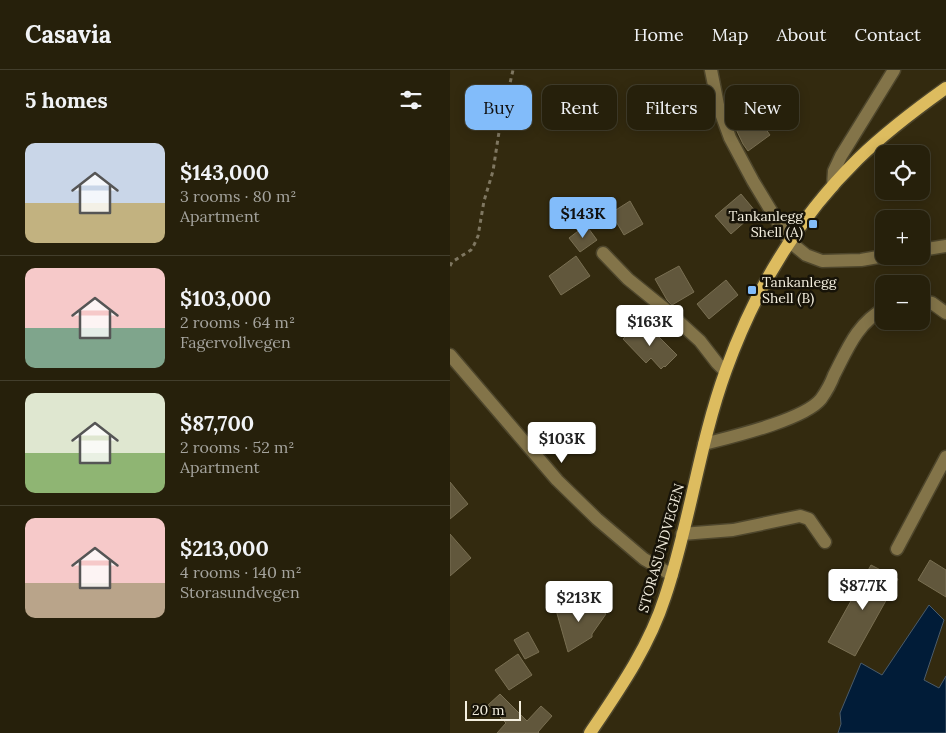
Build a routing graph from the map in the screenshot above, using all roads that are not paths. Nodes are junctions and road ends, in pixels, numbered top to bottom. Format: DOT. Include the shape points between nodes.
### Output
graph roads {
  1 [pos="712,70"];
  2 [pos="894,70"];
  3 [pos="946,88"];
  4 [pos="833,186"];
  5 [pos="790,242"];
  6 [pos="946,246"];
  7 [pos="930,249"];
  8 [pos="603,254"];
  9 [pos="875,258"];
  10 [pos="930,303"];
  11 [pos="946,313"];
  12 [pos="875,315"];
  13 [pos="450,355"];
  14 [pos="725,371"];
  15 [pos="704,444"];
  16 [pos="946,457"];
  17 [pos="682,534"];
  18 [pos="825,542"];
  19 [pos="897,549"];
  20 [pos="672,575"];
  21 [pos="590,733"];
  1 -- 5 [label="street" via="718,105 730,138"];
  2 -- 4 [label="street, STORASUNDVEGEN" via="840,156"];
  3 -- 4 [label="main road, STORASUNDVEGEN" via="874,144"];
  4 -- 5 [label="main road, STORASUNDVEGEN"];
  5 -- 9 [label="street" via="806,255 822,261"];
  5 -- 14 [label="main road, STORASUNDVEGEN" via="754,305"];
  6 -- 7 [label="street"];
  8 -- 14 [label="street" via="700,341"];
  10 -- 11 [label="street"];
  12 -- 15 [label="street" via="855,334 821,400 789,418"];
  13 -- 20 [label="street" via="557,480 644,559"];
  14 -- 15 [label="main road, STORASUNDVEGEN"];
  15 -- 17 [label="main road, STORASUNDVEGEN"];
  16 -- 19 [label="street"];
  17 -- 18 [label="street" via="733,530 800,516 809,519"];
  17 -- 20 [label="main road, STORASUNDVEGEN"];
  20 -- 21 [label="main road, STORASUNDVEGEN" via="650,635"];
}
